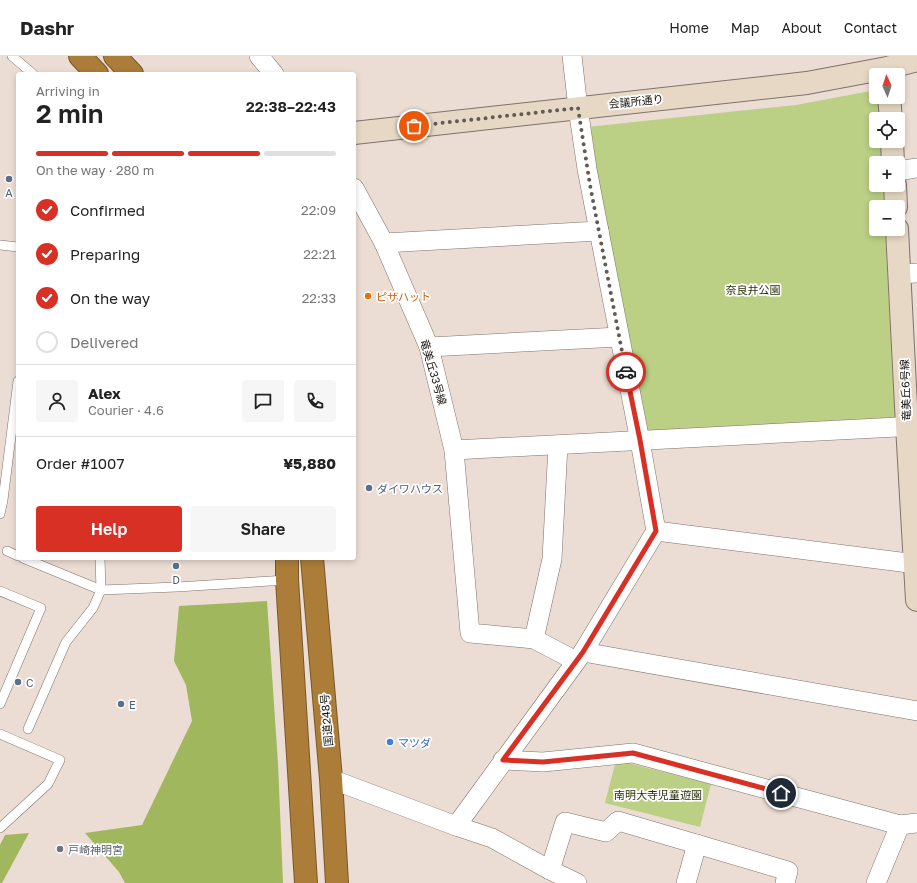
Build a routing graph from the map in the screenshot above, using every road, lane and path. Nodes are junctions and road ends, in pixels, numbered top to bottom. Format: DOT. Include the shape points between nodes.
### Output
graph roads {
  1 [pos="12,56"];
  2 [pos="80,56"];
  3 [pos="115,56"];
  4 [pos="259,56"];
  5 [pos="572,56"];
  6 [pos="917,60"];
  7 [pos="886,66"];
  8 [pos="31,72"];
  9 [pos="95,72"];
  10 [pos="130,72"];
  11 [pos="272,72"];
  12 [pos="578,108"];
  13 [pos="356,133"];
  14 [pos="917,168"];
  15 [pos="905,170"];
  16 [pos="356,192"];
  17 [pos="599,231"];
  18 [pos="899,236"];
  19 [pos="384,243"];
  20 [pos="0,245"];
  21 [pos="16,247"];
  22 [pos="908,273"];
  23 [pos="619,336"];
  24 [pos="429,347"];
  25 [pos="16,397"];
  26 [pos="912,426"];
  27 [pos="640,440"];
  28 [pos="558,445"];
  29 [pos="454,450"];
  30 [pos="0,514"];
  31 [pos="656,531"];
  32 [pos="7,551"];
  33 [pos="16,555"];
  34 [pos="28,560"];
  35 [pos="100,560"];
  36 [pos="287,560"];
  37 [pos="312,560"];
  38 [pos="916,564"];
  39 [pos="287,580"];
  40 [pos="102,590"];
  41 [pos="0,591"];
  42 [pos="917,600"];
  43 [pos="534,639"];
  44 [pos="579,656"];
  45 [pos="0,704"];
  46 [pos="917,711"];
  47 [pos="28,729"];
  48 [pos="0,734"];
  49 [pos="503,760"];
  50 [pos="331,779"];
  51 [pos="908,824"];
  52 [pos="456,826"];
  53 [pos="0,828"];
  54 [pos="697,844"];
  55 [pos="550,870"];
  56 [pos="306,883"];
  57 [pos="337,883"];
  58 [pos="577,883"];
  59 [pos="686,883"];
  60 [pos="785,883"];
  61 [pos="876,883"];
  1 -- 8 [label="lane"];
  2 -- 9 [label="highway"];
  3 -- 10 [label="highway"];
  4 -- 11 [label="street"];
  5 -- 12 [label="street"];
  6 -- 7 [label="street, 会議所通り"];
  7 -- 12 [label="street, 会議所通り" via="807,83"];
  12 -- 13 [label="street, 会議所通り"];
  12 -- 17 [label="street"];
  14 -- 15 [label="street"];
  16 -- 19 [label="street, 竜美丘33号線"];
  17 -- 19 [label="street"];
  17 -- 23 [label="street"];
  18 -- 22 [label="street, 竜美丘6号線"];
  19 -- 24 [label="street, 竜美丘33号線"];
  20 -- 21 [label="lane"];
  22 -- 26 [label="street, 竜美丘6号線"];
  23 -- 24 [label="street"];
  23 -- 27 [label="street"];
  24 -- 29 [label="street, 竜美丘33号線"];
  25 -- 30 [label="lane"];
  26 -- 27 [label="street"];
  26 -- 38 [label="street, 竜美丘6号線"];
  27 -- 28 [label="street"];
  27 -- 31 [label="street"];
  28 -- 29 [label="street"];
  28 -- 43 [label="street" via="552,559"];
  29 -- 43 [label="street, 竜美丘33号線" via="470,634"];
  31 -- 38 [label="street"];
  31 -- 44 [label="street"];
  32 -- 33 [label="lane"];
  34 -- 40 [label="lane"];
  35 -- 40 [label="lane"];
  36 -- 39 [label="highway"];
  37 -- 50 [label="highway, 国道248号"];
  38 -- 42 [label="street, 竜美丘6号線"];
  39 -- 40 [label="lane"];
  39 -- 56 [label="highway"];
  40 -- 47 [label="lane" via="93,608 66,642"];
  41 -- 45 [label="lane" via="41,608"];
  43 -- 44 [label="street"];
  44 -- 46 [label="street"];
  44 -- 49 [label="street"];
  48 -- 53 [label="lane" via="60,760 48,784"];
  49 -- 51 [label="street" via="543,762 633,753"];
  49 -- 52 [label="street"];
  50 -- 52 [label="street"];
  50 -- 57 [label="highway, 国道248号"];
  51 -- 61 [label="street"];
  52 -- 55 [label="street" via="492,838"];
  54 -- 55 [label="street" via="618,821 606,832 566,822"];
  54 -- 59 [label="street"];
  54 -- 60 [label="street" via="788,871"];
  55 -- 58 [label="street"];
}
